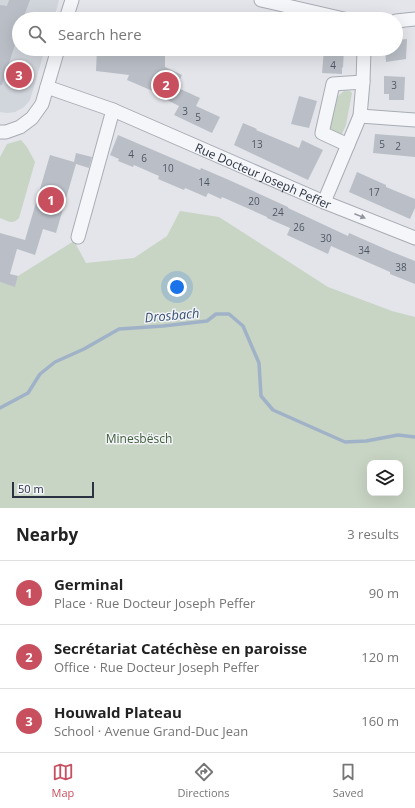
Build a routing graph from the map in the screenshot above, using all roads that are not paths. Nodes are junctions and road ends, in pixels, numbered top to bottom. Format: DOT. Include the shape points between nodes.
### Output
graph roads {
  1 [pos="72,0"];
  2 [pos="261,0"];
  3 [pos="68,12"];
  4 [pos="313,12"];
  5 [pos="415,19"];
  6 [pos="403,20"];
  7 [pos="56,56"];
  8 [pos="364,56"];
  9 [pos="363,82"];
  10 [pos="47,87"];
  11 [pos="113,110"];
  12 [pos="360,116"];
  13 [pos="415,120"];
  14 [pos="0,132"];
  15 [pos="348,145"];
  16 [pos="324,202"];
  17 [pos="78,237"];
  18 [pos="415,238"];
  1 -- 3 [label="street"];
  2 -- 4 [label="street"];
  5 -- 6 [label="street"];
  7 -- 10 [label="street"];
  8 -- 9 [label="street"];
  9 -- 12 [label="street"];
  9 -- 15 [label="street" via="333,84 322,133"];
  10 -- 11 [label="street, Rue Docteur Joseph Peffer"];
  10 -- 14 [label="street" via="42,104 32,118 20,127"];
  11 -- 16 [label="street, Rue Docteur Joseph Peffer"];
  11 -- 17 [label="street"];
  12 -- 13 [label="street"];
  12 -- 15 [label="street"];
  15 -- 16 [label="street"];
  16 -- 18 [label="street, Rue Docteur Joseph Peffer, one-way"];
}
